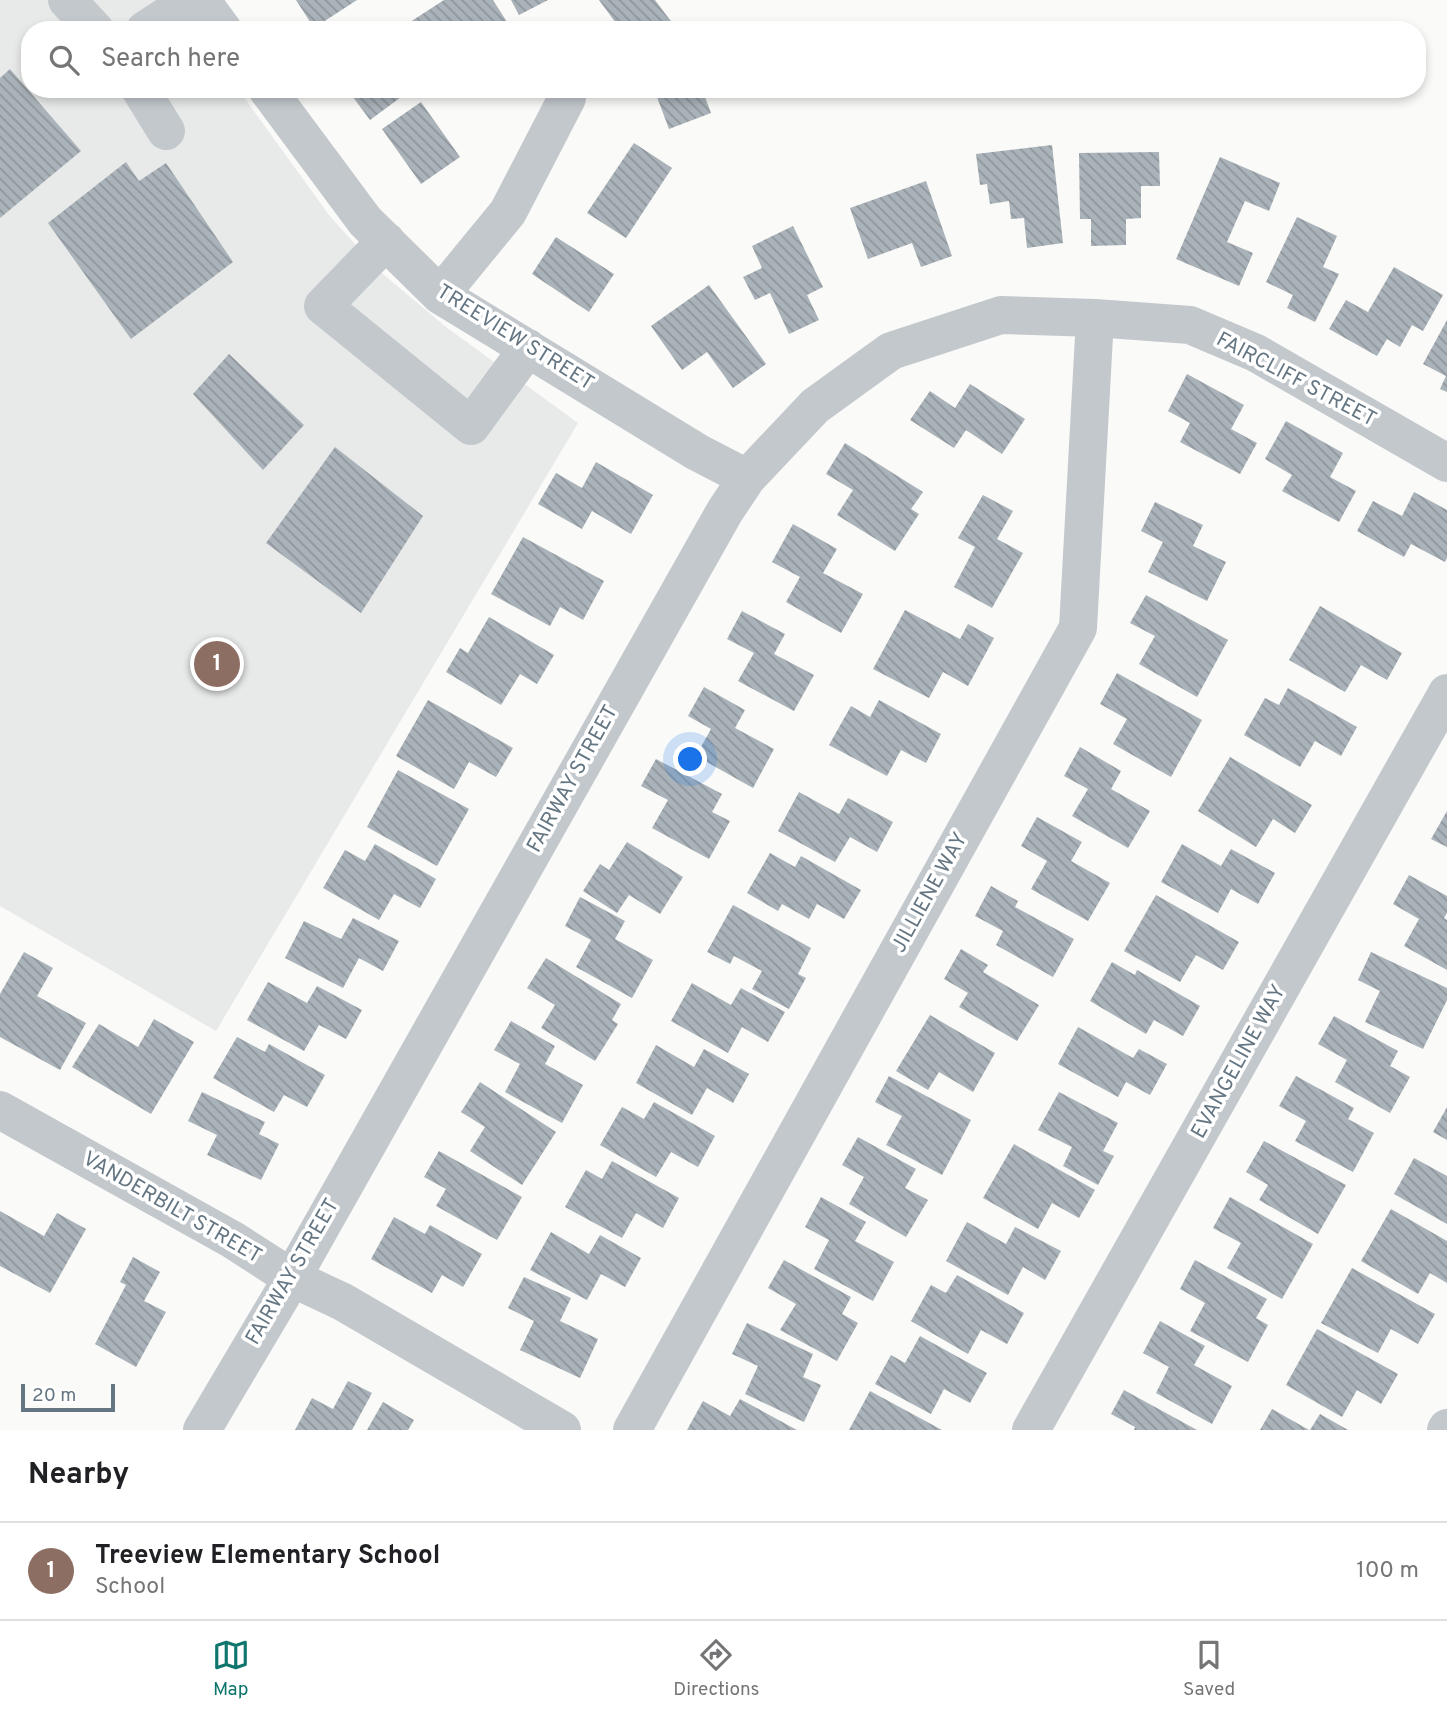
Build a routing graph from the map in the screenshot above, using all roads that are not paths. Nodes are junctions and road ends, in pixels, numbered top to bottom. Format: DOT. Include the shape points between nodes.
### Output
graph roads {
  1 [pos="67,0"];
  2 [pos="191,0"];
  3 [pos="201,0"];
  4 [pos="87,21"];
  5 [pos="159,21"];
  6 [pos="216,21"];
  7 [pos="146,98"];
  8 [pos="274,98"];
  9 [pos="567,98"];
  10 [pos="166,131"];
  11 [pos="386,241"];
  12 [pos="440,295"];
  13 [pos="1095,318"];
  14 [pos="528,348"];
  15 [pos="1447,463"];
  16 [pos="747,478"];
  17 [pos="1447,693"];
  18 [pos="0,1110"];
  19 [pos="292,1278"];
  20 [pos="202,1430"];
  21 [pos="562,1430"];
  22 [pos="632,1430"];
  23 [pos="1031,1430"];
  1 -- 4 [label="street"];
  2 -- 5 [label="street"];
  3 -- 6 [label="street"];
  7 -- 10 [label="street"];
  8 -- 11 [label="street, TREEVIEW STREET" via="365,221"];
  9 -- 12 [label="street" via="508,212"];
  11 -- 12 [label="street, TREEVIEW STREET"];
  11 -- 14 [label="street" via="323,306 471,426"];
  12 -- 14 [label="street, TREEVIEW STREET"];
  13 -- 15 [label="street, FAIRCLIFF STREET" via="1190,325 1256,354"];
  13 -- 16 [label="street, FAIRWAY STREET" via="1001,316 891,351 815,406"];
  13 -- 22 [label="street, JILLIENE WAY" via="1078,628"];
  14 -- 16 [label="street, TREEVIEW STREET"];
  16 -- 19 [label="street, FAIRWAY STREET" via="724,511"];
  17 -- 23 [label="street, EVANGELINE WAY"];
  18 -- 19 [label="street, VANDERBILT STREET" via="233,1240"];
  19 -- 20 [label="street, FAIRWAY STREET"];
  19 -- 21 [label="street, VANDERBILT STREET" via="344,1302"];
}
